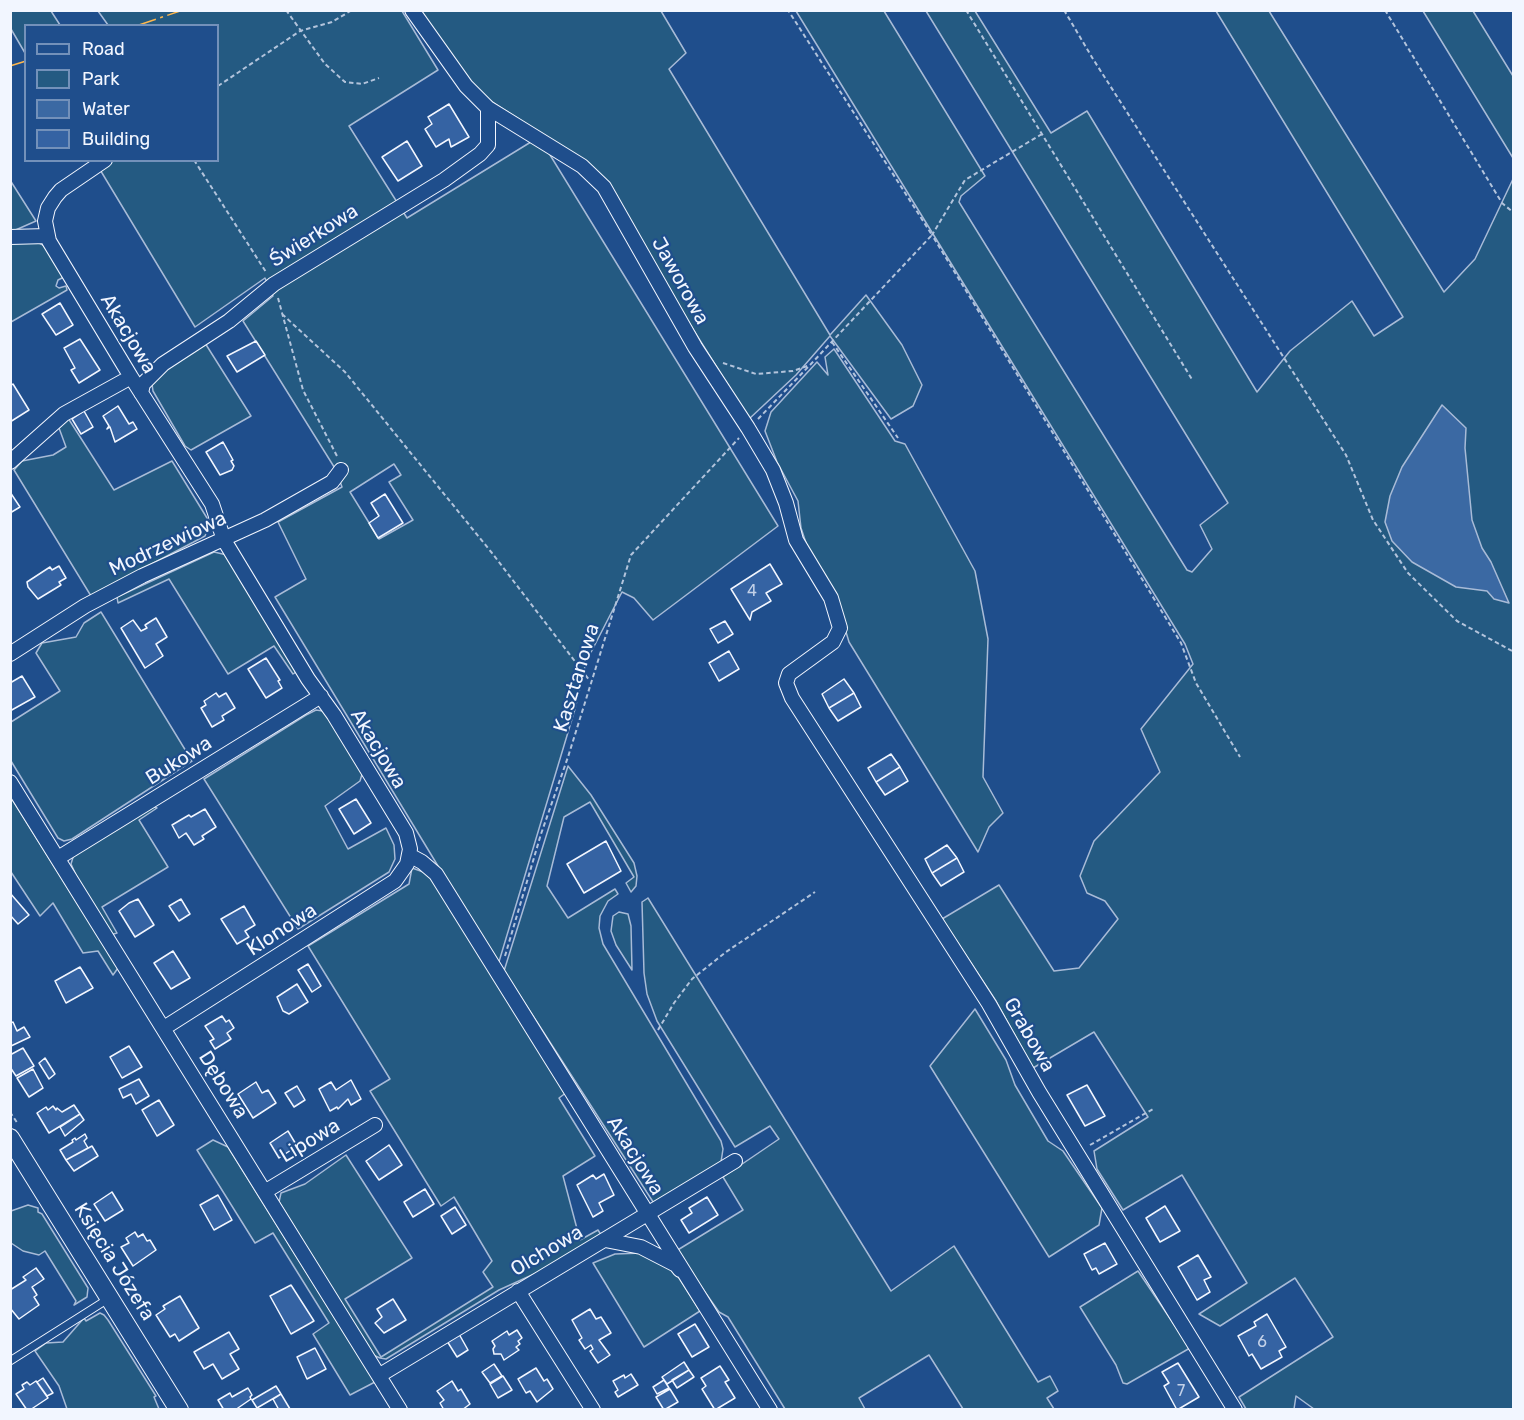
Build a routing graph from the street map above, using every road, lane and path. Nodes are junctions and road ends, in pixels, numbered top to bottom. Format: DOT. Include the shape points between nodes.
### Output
graph roads {
  1 [pos="286,10"];
  2 [pos="352,10"];
  3 [pos="412,10"];
  4 [pos="788,10"];
  5 [pos="966,10"];
  6 [pos="1064,10"];
  7 [pos="1384,10"];
  8 [pos="300,31"];
  9 [pos="379,78"];
  10 [pos="219,85"];
  11 [pos="488,108"];
  12 [pos="1042,134"];
  13 [pos="102,162"];
  14 [pos="195,162"];
  15 [pos="1514,213"];
  16 [pos="932,235"];
  17 [pos="47,236"];
  18 [pos="10,237"];
  19 [pos="274,284"];
  20 [pos="282,314"];
  21 [pos="832,342"];
  22 [pos="718,361"];
  23 [pos="810,365"];
  24 [pos="131,377"];
  25 [pos="1193,381"];
  26 [pos="141,393"];
  27 [pos="748,428"];
  28 [pos="898,438"];
  29 [pos="10,462"];
  30 [pos="341,470"];
  31 [pos="225,540"];
  32 [pos="1514,652"];
  33 [pos="10,654"];
  34 [pos="591,681"];
  35 [pos="786,683"];
  36 [pos="321,696"];
  37 [pos="1240,757"];
  38 [pos="10,782"];
  39 [pos="409,855"];
  40 [pos="58,858"];
  41 [pos="814,892"];
  42 [pos="500,975"];
  43 [pos="164,1028"];
  44 [pos="658,1030"];
  45 [pos="1153,1109"];
  46 [pos="375,1125"];
  47 [pos="14,1151"];
  48 [pos="1077,1153"];
  49 [pos="735,1161"];
  50 [pos="266,1191"];
  51 [pos="648,1215"];
  52 [pos="605,1240"];
  53 [pos="693,1285"];
  54 [pos="518,1291"];
  55 [pos="110,1298"];
  56 [pos="10,1361"];
  57 [pos="380,1376"];
  58 [pos="179,1410"];
  59 [pos="400,1410"];
  60 [pos="593,1410"];
  61 [pos="770,1410"];
  62 [pos="1235,1410"];
  1 -- 8 [label="path"];
  2 -- 8 [label="path" via="332,22"];
  3 -- 11 [label="street, Jaworowa" via="466,86"];
  4 -- 16 [label="path"];
  5 -- 12 [label="path"];
  6 -- 32 [label="path" via="1346,455 1373,519 1408,573 1456,621"];
  7 -- 15 [label="path" via="1502,203"];
  8 -- 9 [label="path" via="325,64 345,82 362,84"];
  8 -- 10 [label="path"];
  11 -- 19 [label="street, Świerkowa" via="488,145 480,154"];
  11 -- 27 [label="street, Jaworowa" via="582,166 604,187 694,347"];
  12 -- 16 [label="path, Kasztanowa" via="965,180"];
  12 -- 25 [label="path"];
  13 -- 17 [label="street, Akacjowa" via="62,190 48,208"];
  14 -- 19 [label="path"];
  16 -- 21 [label="path, Kasztanowa"];
  16 -- 37 [label="path" via="1181,643 1196,683"];
  17 -- 18 [label="street"];
  17 -- 24 [label="street, Akacjowa"];
  19 -- 20 [label="path"];
  19 -- 26 [label="street, Świerkowa" via="229,321 163,364 143,384"];
  20 -- 30 [label="path" via="303,390"];
  20 -- 34 [label="path" via="345,372"];
  21 -- 23 [label="path, Kasztanowa"];
  21 -- 28 [label="path"];
  22 -- 23 [label="path" via="756,374 793,372"];
  23 -- 27 [label="path, Kasztanowa"];
  24 -- 26 [label="street, Akacjowa"];
  24 -- 29 [label="street" via="64,414"];
  26 -- 31 [label="street, Akacjowa" via="212,504"];
  27 -- 34 [label="path, Kasztanowa" via="631,555"];
  27 -- 35 [label="street, Jaworowa" via="773,470 796,540 831,598 840,628 833,642 789,674"];
  30 -- 31 [label="street, Modrzewiowa" via="332,482"];
  31 -- 33 [label="street, Modrzewiowa" via="85,606"];
  31 -- 36 [label="street, Akacjowa"];
  34 -- 42 [label="path, Kasztanowa"];
  35 -- 48 [label="street, Grabowa"];
  36 -- 39 [label="street, Akacjowa" via="406,833"];
  36 -- 40 [label="street, Bukowa"];
  38 -- 40 [label="street, Dębowa"];
  39 -- 42 [label="street, Akacjowa" via="436,874"];
  39 -- 43 [label="street, Klonowa" via="403,872 395,880"];
  40 -- 43 [label="street, Dębowa"];
  41 -- 44 [label="path" via="692,979"];
  42 -- 51 [label="street, Akacjowa"];
  43 -- 50 [label="street, Dębowa"];
  45 -- 48 [label="path"];
  46 -- 50 [label="street, Lipowa"];
  47 -- 55 [label="street, Księcia Józefa"];
  48 -- 62 [label="street, Grabowa"];
  49 -- 51 [label="street, Olchowa"];
  50 -- 57 [label="street, Dębowa"];
  51 -- 52 [label="street, Olchowa"];
  51 -- 53 [label="street, Akacjowa"];
  52 -- 53 [label="street, Akacjowa" via="642,1246 676,1265"];
  52 -- 54 [label="street, Olchowa"];
  53 -- 61 [label="street, Akacjowa"];
  54 -- 57 [label="street, Olchowa"];
  54 -- 60 [label="street"];
  55 -- 56 [label="lane"];
  55 -- 58 [label="street, Księcia Józefa"];
  57 -- 59 [label="street, Dębowa"];
}
